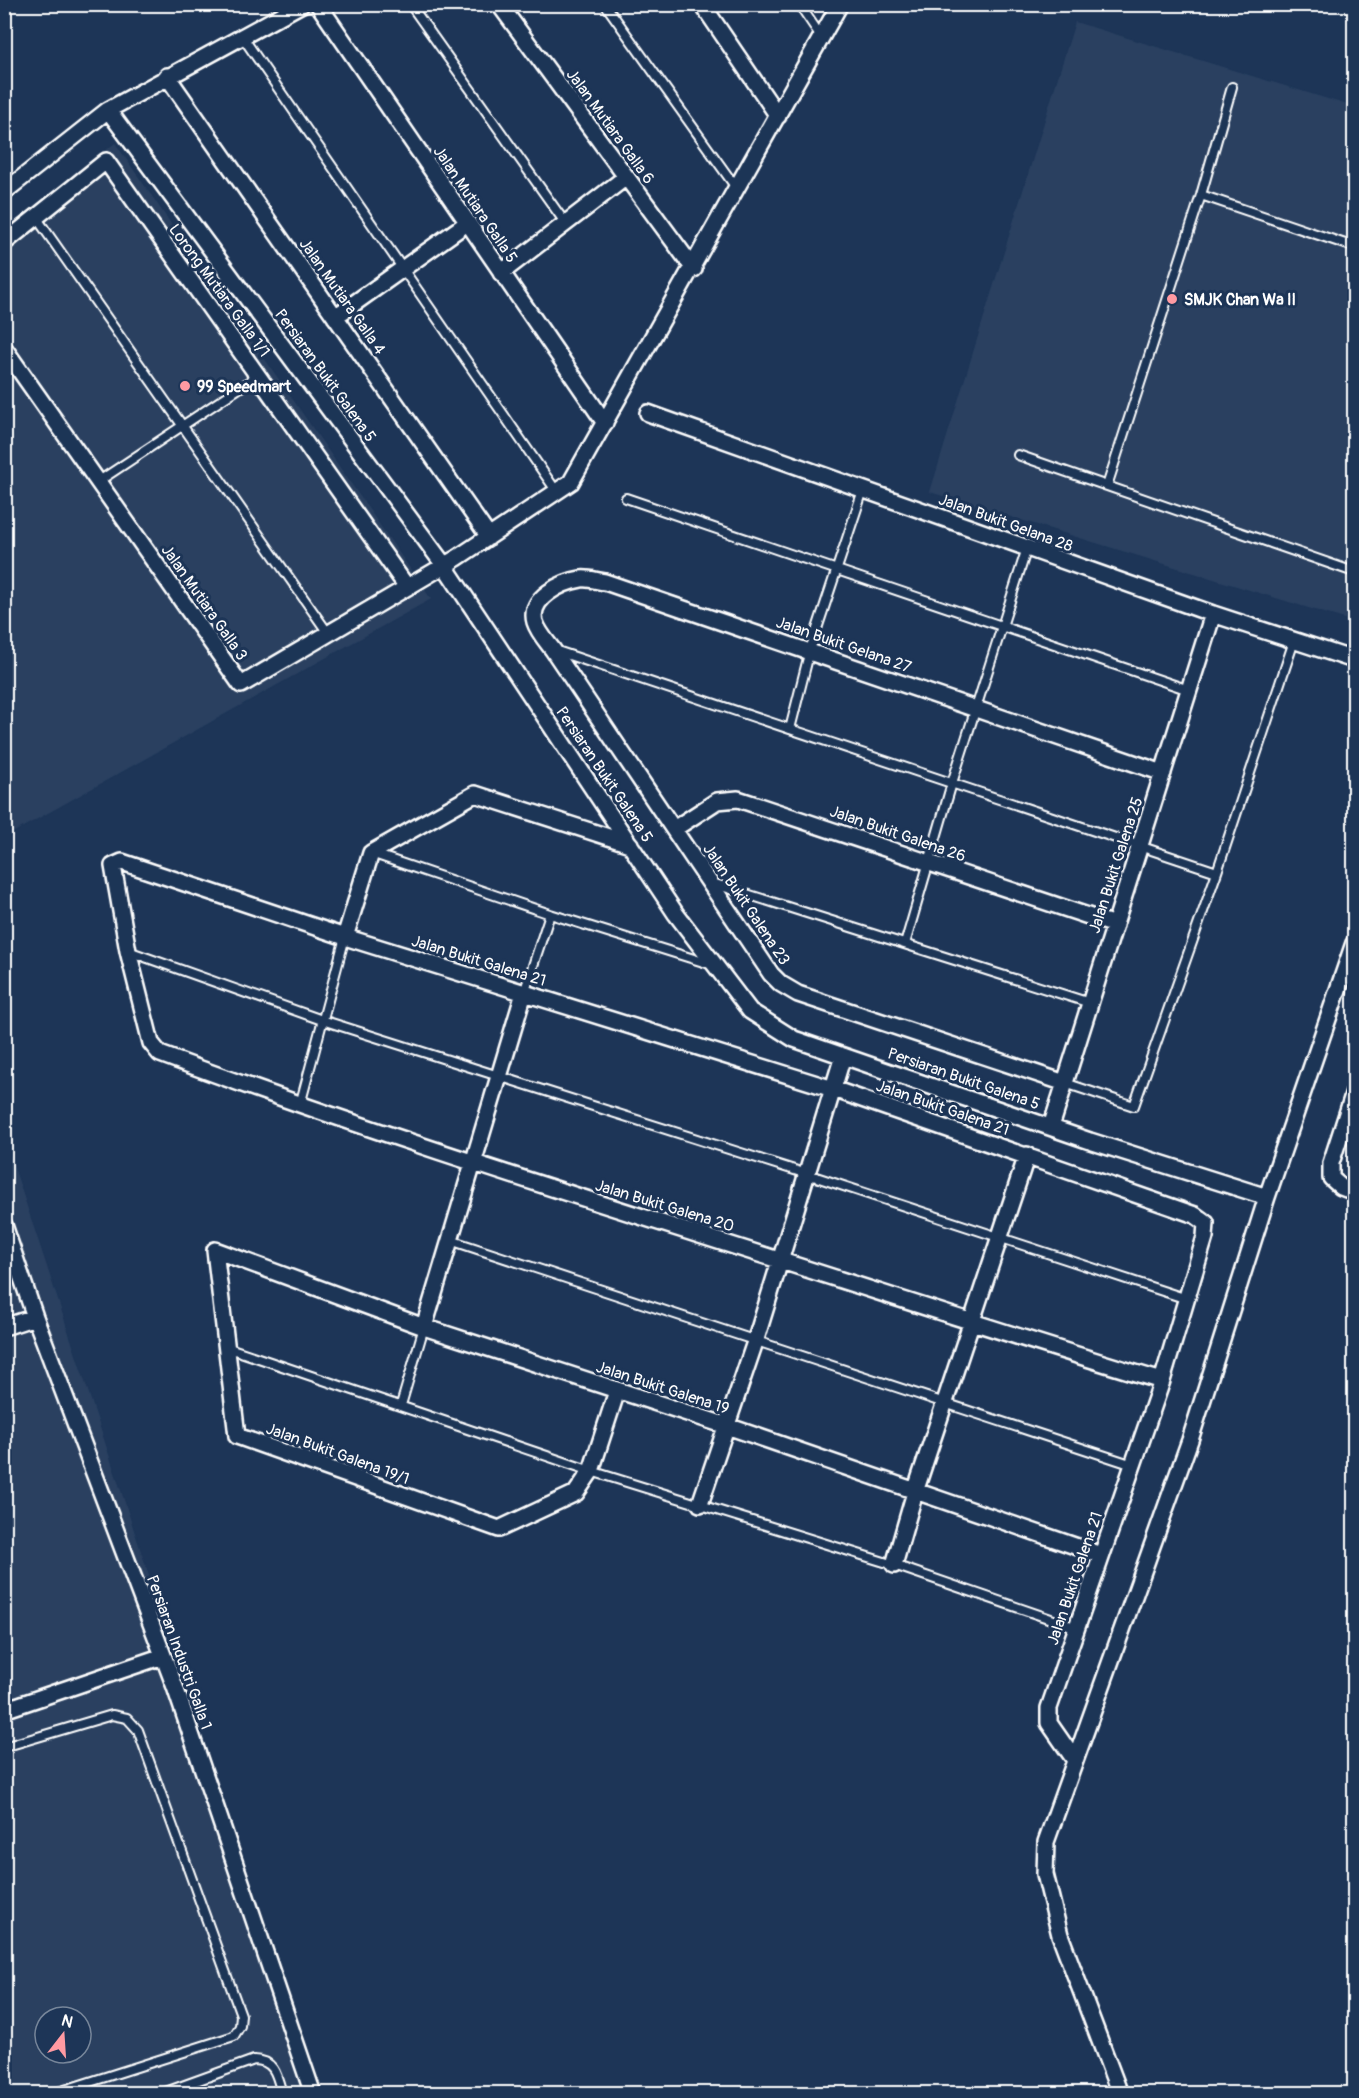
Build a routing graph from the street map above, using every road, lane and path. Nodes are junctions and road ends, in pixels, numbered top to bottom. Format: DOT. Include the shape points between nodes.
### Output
graph roads {
  1 [pos="302,4"];
  2 [pos="318,4"];
  3 [pos="410,4"];
  4 [pos="499,4"];
  5 [pos="605,4"];
  6 [pos="702,4"];
  7 [pos="799,4"];
  8 [pos="840,4"];
  9 [pos="242,36"];
  10 [pos="822,38"];
  11 [pos="167,76"];
  12 [pos="1232,87"];
  13 [pos="108,110"];
  14 [pos="778,116"];
  15 [pos="626,177"];
  16 [pos="737,190"];
  17 [pos="4,192"];
  18 [pos="1201,195"];
  19 [pos="36,218"];
  20 [pos="467,223"];
  21 [pos="566,224"];
  22 [pos="4,243"];
  23 [pos="1354,247"];
  24 [pos="403,268"];
  25 [pos="693,269"];
  26 [pos="501,273"];
  27 [pos="335,317"];
  28 [pos="4,348"];
  29 [pos="260,375"];
  30 [pos="648,413"];
  31 [pos="605,423"];
  32 [pos="182,429"];
  33 [pos="1018,455"];
  34 [pos="99,481"];
  35 [pos="1107,486"];
  36 [pos="863,490"];
  37 [pos="557,492"];
  38 [pos="626,498"];
  39 [pos="489,537"];
  40 [pos="1027,548"];
  41 [pos="444,565"];
  42 [pos="836,569"];
  43 [pos="1354,572"];
  44 [pos="407,587"];
  45 [pos="1213,614"];
  46 [pos="535,624"];
  47 [pos="1002,626"];
  48 [pos="328,633"];
  49 [pos="1294,641"];
  50 [pos="552,650"];
  51 [pos="810,650"];
  52 [pos="1354,660"];
  53 [pos="1189,690"];
  54 [pos="976,708"];
  55 [pos="790,729"];
  56 [pos="1163,773"];
  57 [pos="952,783"];
  58 [pos="674,829"];
  59 [pos="630,844"];
  60 [pos="1140,846"];
  61 [pos="371,853"];
  62 [pos="928,863"];
  63 [pos="1217,872"];
  64 [pos="708,881"];
  65 [pos="550,914"];
  66 [pos="1114,925"];
  67 [pos="345,937"];
  68 [pos="1354,943"];
  69 [pos="905,944"];
  70 [pos="128,951"];
  71 [pos="717,967"];
  72 [pos="524,993"];
  73 [pos="1090,1003"];
  74 [pos="322,1020"];
  75 [pos="843,1056"];
  76 [pos="500,1075"];
  77 [pos="1065,1083"];
  78 [pos="832,1089"];
  79 [pos="1354,1092"];
  80 [pos="299,1106"];
  81 [pos="1051,1127"];
  82 [pos="1027,1155"];
  83 [pos="473,1164"];
  84 [pos="807,1174"];
  85 [pos="1354,1192"];
  86 [pos="1267,1197"];
  87 [pos="4,1225"];
  88 [pos="1000,1238"];
  89 [pos="450,1240"];
  90 [pos="215,1250"];
  91 [pos="780,1260"];
  92 [pos="1187,1299"];
  93 [pos="35,1317"];
  94 [pos="972,1324"];
  95 [pos="4,1327"];
  96 [pos="424,1327"];
  97 [pos="756,1339"];
  98 [pos="226,1347"];
  99 [pos="1162,1381"];
  100 [pos="616,1391"];
  101 [pos="947,1402"];
  102 [pos="400,1406"];
  103 [pos="727,1426"];
  104 [pos="1133,1465"];
  105 [pos="591,1471"];
  106 [pos="915,1492"];
  107 [pos="700,1504"];
  108 [pos="1101,1555"];
  109 [pos="894,1565"];
  110 [pos="1077,1628"];
  111 [pos="164,1656"];
  112 [pos="4,1710"];
  113 [pos="4,1747"];
  114 [pos="1074,1759"];
  115 [pos="52,2094"];
  116 [pos="160,2094"];
  117 [pos="282,2094"];
  118 [pos="313,2094"];
  119 [pos="1120,2094"];
  1 -- 9 [label="street"];
  2 -- 20 [label="street, Jalan Mutiara Galla 5"];
  3 -- 21 [label="lane"];
  4 -- 15 [label="street, Jalan Mutiara Galla 6"];
  5 -- 16 [label="lane"];
  6 -- 14 [label="street"];
  7 -- 10 [label="lane"];
  8 -- 10 [label="street, Jalan Mutiara Galla 3"];
  9 -- 11 [label="street"];
  9 -- 24 [label="lane"];
  10 -- 14 [label="street, Jalan Mutiara Galla 3"];
  11 -- 13 [label="street"];
  11 -- 27 [label="street, Jalan Mutiara Galla 4"];
  12 -- 18 [label="lane"];
  13 -- 17 [label="street"];
  13 -- 41 [label="street, Persiaran Bukit Galena 5"];
  14 -- 16 [label="street, Jalan Mutiara Galla 3"];
  15 -- 21 [label="street"];
  15 -- 25 [label="street, Jalan Mutiara Galla 6"];
  16 -- 25 [label="street, Jalan Mutiara Galla 3"];
  18 -- 23 [label="lane"];
  18 -- 35 [label="lane"];
  19 -- 22 [label="street"];
  19 -- 29 [label="street, Lorong Mutiara Galla 1/1" via="106,161"];
  19 -- 32 [label="lane"];
  20 -- 24 [label="street"];
  20 -- 26 [label="street, Jalan Mutiara Galla 5"];
  21 -- 26 [label="street"];
  24 -- 27 [label="street"];
  24 -- 37 [label="lane"];
  25 -- 31 [label="street, Jalan Mutiara Galla 3"];
  26 -- 31 [label="street, Jalan Mutiara Galla 5"];
  27 -- 39 [label="street, Jalan Mutiara Galla 4"];
  28 -- 34 [label="street, Jalan Mutiara Galla 3"];
  29 -- 32 [label="lane"];
  29 -- 44 [label="street, Lorong Mutiara Galla 1/1"];
  30 -- 36 [label="street, Jalan Bukit Gelana 28"];
  31 -- 37 [label="street, Jalan Mutiara Galla 3" via="571,482"];
  32 -- 34 [label="lane"];
  32 -- 48 [label="lane"];
  33 -- 35 [label="lane"];
  34 -- 48 [label="street, Jalan Mutiara Galla 3" via="242,685"];
  35 -- 43 [label="lane"];
  36 -- 40 [label="street, Jalan Bukit Gelana 28"];
  36 -- 42 [label="lane"];
  37 -- 39 [label="street, Jalan Mutiara Galla 3"];
  38 -- 42 [label="lane"];
  39 -- 41 [label="street, Jalan Mutiara Galla 3"];
  40 -- 45 [label="street, Jalan Bukit Gelana 28"];
  40 -- 47 [label="lane"];
  41 -- 44 [label="street, Jalan Mutiara Galla 3"];
  41 -- 59 [label="street, Persiaran Bukit Galena 5"];
  42 -- 47 [label="lane"];
  42 -- 51 [label="lane"];
  44 -- 48 [label="street, Jalan Mutiara Galla 3"];
  45 -- 49 [label="street, Jalan Bukit Gelana 28"];
  45 -- 53 [label="street, Jalan Bukit Galena 25"];
  46 -- 50 [label="street, Jalan Bukit Galena 23"];
  46 -- 51 [label="street, Jalan Bukit Gelana 27" via="537,606 547,594 562,583 584,579 605,582"];
  47 -- 53 [label="lane"];
  47 -- 54 [label="lane"];
  49 -- 52 [label="street, Jalan Bukit Gelana 28"];
  49 -- 63 [label="lane"];
  50 -- 55 [label="lane"];
  50 -- 58 [label="street, Jalan Bukit Galena 23"];
  51 -- 54 [label="street, Jalan Bukit Gelana 27"];
  51 -- 55 [label="lane"];
  53 -- 56 [label="street, Jalan Bukit Galena 25"];
  54 -- 56 [label="street, Jalan Bukit Gelana 27"];
  54 -- 57 [label="lane"];
  55 -- 57 [label="lane"];
  56 -- 60 [label="street, Jalan Bukit Galena 25"];
  57 -- 60 [label="lane"];
  57 -- 62 [label="lane"];
  58 -- 62 [label="street, Jalan Bukit Galena 26" via="711,804 731,798"];
  58 -- 64 [label="street, Jalan Bukit Galena 23"];
  59 -- 61 [label="street" via="475,795"];
  59 -- 71 [label="street, Persiaran Bukit Galena 5"];
  60 -- 63 [label="lane"];
  60 -- 66 [label="street, Jalan Bukit Galena 25"];
  61 -- 65 [label="lane"];
  61 -- 67 [label="street"];
  62 -- 66 [label="street, Jalan Bukit Galena 26"];
  62 -- 69 [label="lane"];
  63 -- 77 [label="lane" via="1134,1106"];
  64 -- 69 [label="lane"];
  64 -- 77 [label="street, Jalan Bukit Galena 23" via="771,974 798,994"];
  65 -- 71 [label="lane"];
  65 -- 72 [label="lane"];
  66 -- 73 [label="street, Jalan Bukit Galena 25"];
  67 -- 70 [label="street, Jalan Bukit Galena 21" via="122,862 113,866 112,872"];
  67 -- 72 [label="street, Jalan Bukit Galena 21"];
  67 -- 74 [label="lane"];
  68 -- 86 [label="street"];
  69 -- 73 [label="lane"];
  70 -- 74 [label="lane"];
  70 -- 80 [label="street, Jalan Bukit Galena 20" via="151,1043 160,1054"];
  71 -- 75 [label="street, Persiaran Bukit Galena 5" via="750,1011 794,1039"];
  72 -- 76 [label="street"];
  72 -- 78 [label="street, Jalan Bukit Galena 21"];
  73 -- 77 [label="street, Jalan Bukit Galena 25"];
  74 -- 76 [label="lane"];
  74 -- 80 [label="lane"];
  75 -- 78 [label="street"];
  75 -- 81 [label="street, Persiaran Bukit Galena 5"];
  76 -- 83 [label="street"];
  76 -- 84 [label="lane"];
  77 -- 81 [label="street, Jalan Bukit Galena 25"];
  78 -- 82 [label="street, Jalan Bukit Galena 21"];
  78 -- 84 [label="street"];
  79 -- 85 [label="street" via="1331,1163 1331,1178"];
  80 -- 83 [label="street, Jalan Bukit Galena 20"];
  81 -- 86 [label="street, Persiaran Bukit Galena 5"];
  82 -- 88 [label="street"];
  82 -- 92 [label="street, Jalan Bukit Galena 21" via="1195,1215 1206,1223"];
  83 -- 89 [label="street"];
  83 -- 91 [label="street, Jalan Bukit Galena 20"];
  84 -- 88 [label="lane"];
  84 -- 91 [label="street"];
  86 -- 114 [label="street" via="1190,1440"];
  87 -- 93 [label="street, Persiaran Industri Galla 1"];
  88 -- 92 [label="lane"];
  88 -- 94 [label="street"];
  89 -- 96 [label="street"];
  89 -- 97 [label="lane"];
  90 -- 96 [label="street, Jalan Bukit Galena 19"];
  90 -- 98 [label="street, Jalan Bukit Galena 19/1"];
  91 -- 94 [label="street, Jalan Bukit Galena 20"];
  91 -- 97 [label="street"];
  92 -- 99 [label="street, Jalan Bukit Galena 21"];
  93 -- 95 [label="street"];
  93 -- 111 [label="street, Persiaran Industri Galla 1"];
  94 -- 99 [label="street, Jalan Bukit Galena 20"];
  94 -- 101 [label="street"];
  96 -- 100 [label="street, Jalan Bukit Galena 19"];
  96 -- 102 [label="lane"];
  97 -- 101 [label="lane"];
  97 -- 103 [label="street"];
  98 -- 102 [label="lane"];
  98 -- 105 [label="street, Jalan Bukit Galena 19/1" via="237,1436 499,1529 576,1493"];
  99 -- 104 [label="street, Jalan Bukit Galena 21"];
  100 -- 103 [label="street, Jalan Bukit Galena 19"];
  100 -- 105 [label="street"];
  101 -- 104 [label="lane"];
  101 -- 106 [label="street"];
  102 -- 105 [label="lane"];
  103 -- 106 [label="street, Jalan Bukit Galena 19"];
  103 -- 107 [label="street"];
  104 -- 108 [label="street, Jalan Bukit Galena 21"];
  105 -- 107 [label="lane"];
  106 -- 108 [label="street, Jalan Bukit Galena 19"];
  106 -- 109 [label="street"];
  107 -- 109 [label="lane"];
  108 -- 110 [label="street, Jalan Bukit Galena 21"];
  109 -- 110 [label="lane"];
  110 -- 114 [label="street, Jalan Bukit Galena 21" via="1048,1717"];
  111 -- 112 [label="street"];
  111 -- 118 [label="street, Persiaran Industri Galla 1"];
  113 -- 115 [label="lane" via="112,1715 127,1718 138,1730 241,2015 234,2036"];
  114 -- 119 [label="street" via="1046,1842 1045,1874 1060,1935"];
  116 -- 117 [label="lane" via="254,2060 263,2060 274,2068"];
}
